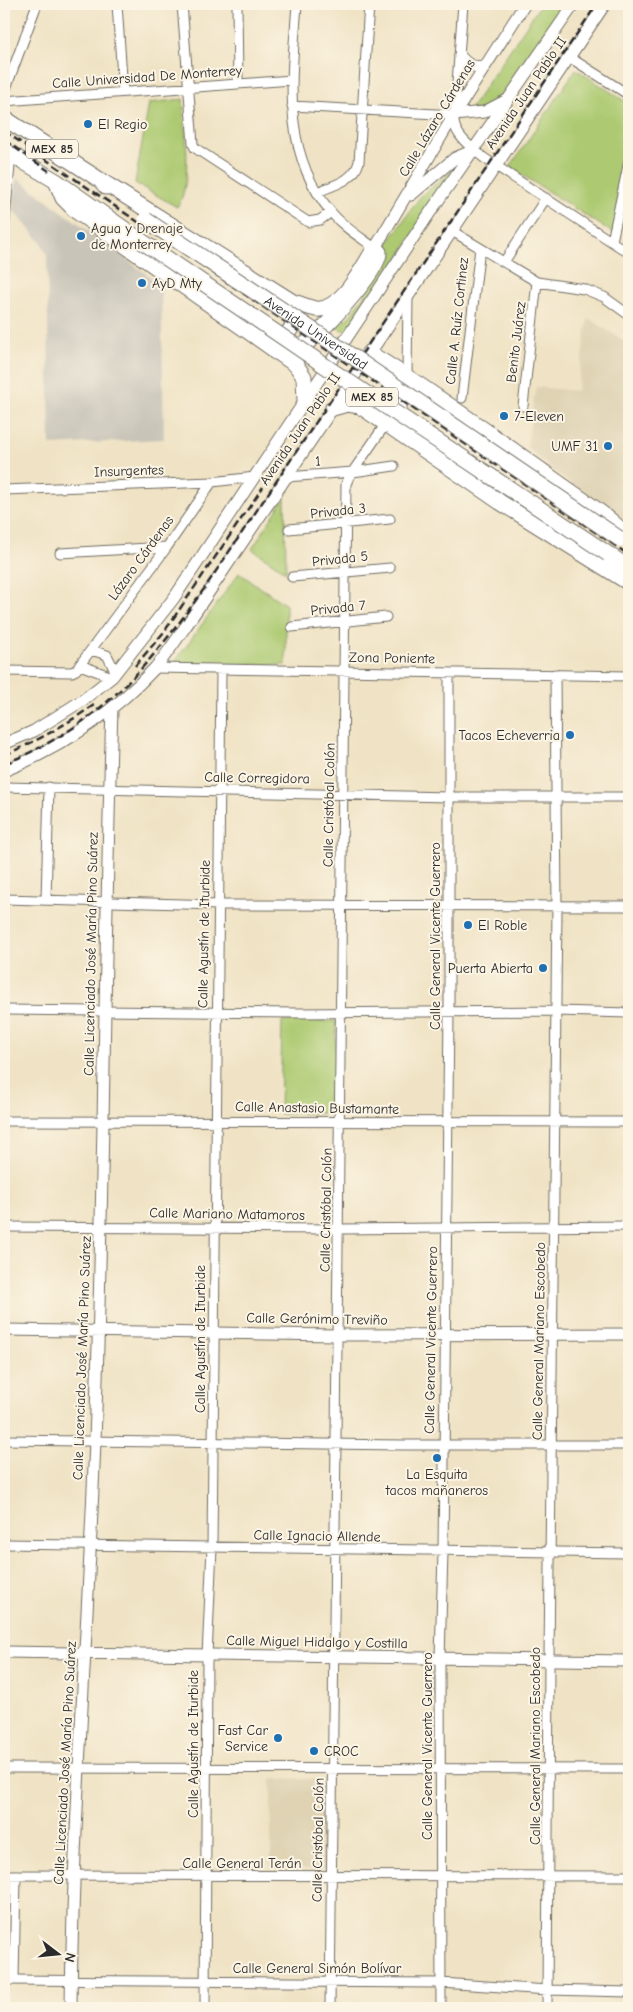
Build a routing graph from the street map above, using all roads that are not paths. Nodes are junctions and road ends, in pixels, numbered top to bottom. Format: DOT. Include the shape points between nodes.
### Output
graph roads {
  1 [pos="36,4"];
  2 [pos="117,4"];
  3 [pos="182,4"];
  4 [pos="237,4"];
  5 [pos="297,4"];
  6 [pos="369,4"];
  7 [pos="463,4"];
  8 [pos="525,4"];
  9 [pos="574,4"];
  10 [pos="605,4"];
  11 [pos="460,56"];
  12 [pos="569,57"];
  13 [pos="485,66"];
  14 [pos="292,80"];
  15 [pos="238,84"];
  16 [pos="188,88"];
  17 [pos="5,90"];
  18 [pos="123,92"];
  19 [pos="629,95"];
  20 [pos="509,99"];
  21 [pos="4,101"];
  22 [pos="292,106"];
  23 [pos="362,110"];
  24 [pos="454,115"];
  25 [pos="4,118"];
  26 [pos="474,150"];
  27 [pos="7,152"];
  28 [pos="629,161"];
  29 [pos="495,165"];
  30 [pos="100,180"];
  31 [pos="56,181"];
  32 [pos="318,192"];
  33 [pos="546,198"];
  34 [pos="404,201"];
  35 [pos="331,212"];
  36 [pos="4,230"];
  37 [pos="452,231"];
  38 [pos="612,242"];
  39 [pos="375,248"];
  40 [pos="480,248"];
  41 [pos="629,253"];
  42 [pos="504,262"];
  43 [pos="537,282"];
  44 [pos="408,295"];
  45 [pos="294,302"];
  46 [pos="629,315"];
  47 [pos="260,341"];
  48 [pos="275,352"];
  49 [pos="369,353"];
  50 [pos="407,376"];
  51 [pos="424,388"];
  52 [pos="462,398"];
  53 [pos="305,402"];
  54 [pos="523,406"];
  55 [pos="333,408"];
  56 [pos="385,424"];
  57 [pos="400,434"];
  58 [pos="394,466"];
  59 [pos="353,472"];
  60 [pos="255,477"];
  61 [pos="286,477"];
  62 [pos="212,482"];
  63 [pos="4,490"];
  64 [pos="390,519"];
  65 [pos="346,524"];
  66 [pos="289,530"];
  67 [pos="626,541"];
  68 [pos="167,547"];
  69 [pos="60,552"];
  70 [pos="390,568"];
  71 [pos="629,568"];
  72 [pos="344,572"];
  73 [pos="292,577"];
  74 [pos="629,583"];
  75 [pos="386,617"];
  76 [pos="344,622"];
  77 [pos="292,627"];
  78 [pos="91,650"];
  79 [pos="80,665"];
  80 [pos="154,668"];
  81 [pos="4,671"];
  82 [pos="221,671"];
  83 [pos="344,672"];
  84 [pos="449,673"];
  85 [pos="555,674"];
  86 [pos="114,675"];
  87 [pos="629,676"];
  88 [pos="112,709"];
  89 [pos="4,744"];
  90 [pos="4,771"];
  91 [pos="4,787"];
  92 [pos="49,787"];
  93 [pos="109,789"];
  94 [pos="220,791"];
  95 [pos="342,794"];
  96 [pos="556,796"];
  97 [pos="449,797"];
  98 [pos="629,797"];
  99 [pos="4,899"];
  100 [pos="46,900"];
  101 [pos="106,902"];
  102 [pos="219,905"];
  103 [pos="342,906"];
  104 [pos="450,906"];
  105 [pos="557,906"];
  106 [pos="629,906"];
  107 [pos="4,1010"];
  108 [pos="556,1011"];
  109 [pos="104,1012"];
  110 [pos="216,1012"];
  111 [pos="341,1012"];
  112 [pos="449,1012"];
  113 [pos="629,1013"];
  114 [pos="4,1121"];
  115 [pos="104,1121"];
  116 [pos="215,1121"];
  117 [pos="340,1122"];
  118 [pos="447,1122"];
  119 [pos="556,1122"];
  120 [pos="629,1122"];
  121 [pos="629,1226"];
  122 [pos="4,1227"];
  123 [pos="101,1227"];
  124 [pos="554,1227"];
  125 [pos="214,1228"];
  126 [pos="447,1228"];
  127 [pos="340,1229"];
  128 [pos="4,1330"];
  129 [pos="99,1331"];
  130 [pos="213,1333"];
  131 [pos="629,1334"];
  132 [pos="338,1335"];
  133 [pos="445,1335"];
  134 [pos="552,1335"];
  135 [pos="4,1440"];
  136 [pos="95,1440"];
  137 [pos="213,1442"];
  138 [pos="336,1443"];
  139 [pos="444,1444"];
  140 [pos="551,1445"];
  141 [pos="629,1445"];
  142 [pos="4,1544"];
  143 [pos="91,1546"];
  144 [pos="212,1548"];
  145 [pos="335,1550"];
  146 [pos="443,1552"];
  147 [pos="550,1552"];
  148 [pos="629,1553"];
  149 [pos="4,1652"];
  150 [pos="85,1654"];
  151 [pos="208,1656"];
  152 [pos="333,1658"];
  153 [pos="440,1658"];
  154 [pos="549,1660"];
  155 [pos="629,1661"];
  156 [pos="207,1767"];
  157 [pos="4,1768"];
  158 [pos="333,1768"];
  159 [pos="440,1768"];
  160 [pos="79,1769"];
  161 [pos="548,1769"];
  162 [pos="629,1769"];
  163 [pos="4,1875"];
  164 [pos="16,1875"];
  165 [pos="73,1876"];
  166 [pos="206,1876"];
  167 [pos="440,1876"];
  168 [pos="548,1876"];
  169 [pos="629,1876"];
  170 [pos="332,1877"];
  171 [pos="4,1980"];
  172 [pos="14,1980"];
  173 [pos="331,1981"];
  174 [pos="72,1982"];
  175 [pos="205,1982"];
  176 [pos="441,1983"];
  177 [pos="548,1990"];
  178 [pos="629,1992"];
  179 [pos="71,2008"];
  180 [pos="205,2008"];
  181 [pos="330,2008"];
  182 [pos="441,2008"];
  183 [pos="547,2008"];
  1 -- 17 [label="street"];
  2 -- 18 [label="street"];
  3 -- 16 [label="street"];
  4 -- 15 [label="street"];
  5 -- 14 [label="street"];
  6 -- 23 [label="street"];
  7 -- 11 [label="street"];
  8 -- 13 [label="street, Calle Lázaro Cárdenas"];
  9 -- 20 [label="street, Avenida Juan Pablo II"];
  10 -- 12 [label="street, Avenida Juan Pablo II"];
  11 -- 13 [label="street" via="469,65"];
  11 -- 24 [label="street"];
  12 -- 19 [label="street"];
  12 -- 29 [label="street, Avenida Juan Pablo II"];
  13 -- 24 [label="street, Calle Lázaro Cárdenas"];
  14 -- 15 [label="street, Calle Universidad De Monterrey"];
  14 -- 22 [label="street"];
  15 -- 16 [label="street, Calle Universidad De Monterrey"];
  16 -- 18 [label="street, Calle Universidad De Monterrey"];
  16 -- 35 [label="street" via="193,144 197,151 308,222 320,220"];
  18 -- 21 [label="street, Calle Universidad De Monterrey"];
  20 -- 24 [label="street" via="491,110"];
  20 -- 26 [label="street, Avenida Juan Pablo II"];
  22 -- 23 [label="street"];
  22 -- 32 [label="street" via="298,148"];
  23 -- 24 [label="street"];
  23 -- 32 [label="street" via="356,172 350,178"];
  24 -- 26 [label="street" via="456,129"];
  24 -- 34 [label="street, Calle Lázaro Cárdenas"];
  25 -- 30 [label="highway, Avenida Universidad / MEX 85"];
  26 -- 29 [label="street"];
  26 -- 34 [label="street" via="456,158"];
  26 -- 53 [label="street, Avenida Juan Pablo II"];
  27 -- 31 [label="highway, Avenida Universidad / MEX 85"];
  27 -- 36 [label="street"];
  28 -- 38 [label="street"];
  29 -- 33 [label="street"];
  29 -- 37 [label="street, Avenida Juan Pablo II"];
  30 -- 45 [label="highway"];
  30 -- 67 [label="highway, Avenida Universidad / MEX 85, bridge" via="111,193 146,220"];
  31 -- 47 [label="highway" via="63,198 76,211"];
  31 -- 71 [label="highway, Avenida Universidad / MEX 85, bridge" via="334,372"];
  32 -- 35 [label="street"];
  33 -- 38 [label="street"];
  33 -- 42 [label="street"];
  34 -- 39 [label="street, Calle Lázaro Cárdenas"];
  35 -- 39 [label="street"];
  37 -- 40 [label="street"];
  37 -- 44 [label="street, Avenida Juan Pablo II"];
  38 -- 41 [label="street"];
  39 -- 45 [label="highway" via="335,304 317,309"];
  39 -- 48 [label="highway" via="380,254 378,261 339,312 301,348 286,353"];
  40 -- 42 [label="street"];
  40 -- 52 [label="street, Calle A. Ruíz Cortinez"];
  42 -- 43 [label="street"];
  43 -- 46 [label="street" via="584,289 604,297"];
  43 -- 54 [label="street, Benito Juárez"];
  44 -- 49 [label="street, Avenida Juan Pablo II"];
  44 -- 50 [label="street"];
  45 -- 47 [label="highway" via="296,314 288,334 280,339"];
  47 -- 48 [label="highway"];
  48 -- 53 [label="highway" via="301,371"];
  49 -- 50 [label="highway"];
  49 -- 55 [label="street, Avenida Juan Pablo II"];
  50 -- 51 [label="highway"];
  51 -- 57 [label="highway" via="414,390 399,404 396,419"];
  51 -- 67 [label="highway" via="609,520"];
  53 -- 60 [label="street, Avenida Juan Pablo II"];
  55 -- 56 [label="highway" via="356,404"];
  55 -- 61 [label="street, Avenida Juan Pablo II"];
  56 -- 57 [label="highway"];
  56 -- 59 [label="street, Calle Cristóbal Colón"];
  57 -- 74 [label="highway"];
  58 -- 59 [label="street, 1"];
  59 -- 61 [label="street, 1"];
  59 -- 65 [label="street, Calle Cristóbal Colón" via="346,484"];
  60 -- 62 [label="street, Insurgentes"];
  60 -- 86 [label="street, Avenida Juan Pablo II" via="183,586"];
  61 -- 80 [label="street, Avenida Juan Pablo II"];
  62 -- 63 [label="street, Insurgentes"];
  62 -- 68 [label="street, Lázaro Cárdenas"];
  64 -- 65 [label="street, Privada 3"];
  65 -- 66 [label="street, Privada 3"];
  65 -- 72 [label="street, Calle Cristóbal Colón"];
  68 -- 69 [label="street"];
  68 -- 78 [label="street, Lázaro Cárdenas"];
  70 -- 72 [label="street, Privada 5"];
  72 -- 73 [label="street, Privada 5"];
  72 -- 76 [label="street, Calle Cristóbal Colón"];
  75 -- 76 [label="street, Privada 7"];
  76 -- 77 [label="street, Privada 7"];
  76 -- 83 [label="street, Calle Cristóbal Colón"];
  78 -- 79 [label="street, Lázaro Cárdenas"];
  78 -- 86 [label="street" via="107,655"];
  79 -- 81 [label="street" via="73,671"];
  79 -- 86 [label="street"];
  80 -- 82 [label="street, Zona Poniente"];
  80 -- 88 [label="street, Avenida Juan Pablo II"];
  82 -- 83 [label="street, Zona Poniente"];
  82 -- 94 [label="street, Calle Agustín de Iturbide"];
  83 -- 84 [label="street, Zona Poniente"];
  83 -- 95 [label="street, Calle Cristóbal Colón"];
  84 -- 85 [label="street, Zona Poniente"];
  84 -- 97 [label="street, Calle General Vicente Guerrero"];
  85 -- 87 [label="street, Zona Poniente"];
  85 -- 96 [label="street, Calle General Mariano Escobedo"];
  86 -- 89 [label="street, Avenida Juan Pablo II" via="83,700 34,731"];
  88 -- 90 [label="street, Avenida Juan Pablo II" via="52,748"];
  88 -- 93 [label="street, Calle Licenciado José María Pino Suárez"];
  91 -- 92 [label="street, Calle Corregidora"];
  92 -- 93 [label="street, Calle Corregidora"];
  92 -- 100 [label="street"];
  93 -- 94 [label="street, Calle Corregidora"];
  93 -- 101 [label="street, Calle Licenciado José María Pino Suárez"];
  94 -- 95 [label="street, Calle Corregidora"];
  94 -- 102 [label="street, Calle Agustín de Iturbide"];
  95 -- 97 [label="street, Calle Corregidora"];
  95 -- 103 [label="street, Calle Cristóbal Colón"];
  96 -- 97 [label="street, Calle Corregidora"];
  96 -- 98 [label="street, Calle Corregidora"];
  96 -- 105 [label="street, Calle General Mariano Escobedo"];
  97 -- 104 [label="street, Calle General Vicente Guerrero"];
  99 -- 100 [label="street"];
  100 -- 101 [label="street"];
  101 -- 102 [label="street"];
  101 -- 109 [label="street, Calle Licenciado José María Pino Suárez"];
  102 -- 103 [label="street"];
  102 -- 110 [label="street, Calle Agustín de Iturbide"];
  103 -- 104 [label="street"];
  103 -- 111 [label="street, Calle Cristóbal Colón"];
  104 -- 105 [label="street"];
  104 -- 112 [label="street, Calle General Vicente Guerrero"];
  105 -- 106 [label="street"];
  105 -- 108 [label="street, Calle General Mariano Escobedo"];
  107 -- 109 [label="street"];
  108 -- 112 [label="street"];
  108 -- 113 [label="street"];
  108 -- 119 [label="street, Calle General Mariano Escobedo"];
  109 -- 110 [label="street"];
  109 -- 115 [label="street, Calle Licenciado José María Pino Suárez"];
  110 -- 111 [label="street"];
  110 -- 116 [label="street, Calle Agustín de Iturbide"];
  111 -- 112 [label="street"];
  111 -- 117 [label="street, Calle Cristóbal Colón"];
  112 -- 118 [label="street, Calle General Vicente Guerrero"];
  114 -- 115 [label="street, Calle Anastasio Bustamante"];
  115 -- 116 [label="street, Calle Anastasio Bustamante"];
  115 -- 123 [label="street, Calle Licenciado José María Pino Suárez"];
  116 -- 117 [label="street, Calle Anastasio Bustamante"];
  116 -- 125 [label="street, Calle Agustín de Iturbide"];
  117 -- 118 [label="street, Calle Anastasio Bustamante"];
  117 -- 127 [label="street, Calle Cristóbal Colón"];
  118 -- 119 [label="street, Calle Anastasio Bustamante"];
  118 -- 126 [label="street, Calle General Vicente Guerrero"];
  119 -- 120 [label="street, Calle Anastasio Bustamante"];
  119 -- 124 [label="street, Calle General Mariano Escobedo"];
  121 -- 124 [label="street, Calle Mariano Matamoros"];
  122 -- 123 [label="street, Calle Mariano Matamoros"];
  123 -- 125 [label="street, Calle Mariano Matamoros"];
  123 -- 129 [label="street, Calle Licenciado José María Pino Suárez"];
  124 -- 126 [label="street, Calle Mariano Matamoros"];
  124 -- 134 [label="street, Calle General Mariano Escobedo"];
  125 -- 127 [label="street, Calle Mariano Matamoros"];
  125 -- 130 [label="street, Calle Agustín de Iturbide"];
  126 -- 127 [label="street, Calle Mariano Matamoros"];
  126 -- 133 [label="street, Calle General Vicente Guerrero"];
  127 -- 132 [label="street, Calle Cristóbal Colón"];
  128 -- 129 [label="street, Calle Gerónimo Treviño"];
  129 -- 130 [label="street, Calle Gerónimo Treviño"];
  129 -- 136 [label="street, Calle Licenciado José María Pino Suárez"];
  130 -- 132 [label="street, Calle Gerónimo Treviño"];
  130 -- 137 [label="street, Calle Agustín de Iturbide"];
  131 -- 134 [label="street, Calle Gerónimo Treviño"];
  132 -- 133 [label="street, Calle Gerónimo Treviño"];
  132 -- 138 [label="street, Calle Cristóbal Colón"];
  133 -- 134 [label="street, Calle Gerónimo Treviño"];
  133 -- 139 [label="street, Calle General Vicente Guerrero"];
  134 -- 140 [label="street, Calle General Mariano Escobedo"];
  135 -- 136 [label="street"];
  136 -- 137 [label="street"];
  136 -- 143 [label="street, Calle Licenciado José María Pino Suárez"];
  137 -- 138 [label="street"];
  137 -- 144 [label="street, Calle Agustín de Iturbide"];
  138 -- 139 [label="street"];
  138 -- 145 [label="street, Calle Cristóbal Colón"];
  139 -- 140 [label="street"];
  139 -- 146 [label="street, Calle General Vicente Guerrero"];
  140 -- 141 [label="street"];
  140 -- 147 [label="street, Calle General Mariano Escobedo"];
  142 -- 143 [label="street, Calle Ignacio Allende"];
  143 -- 144 [label="street, Calle Ignacio Allende"];
  143 -- 150 [label="street, Calle Licenciado José María Pino Suárez"];
  144 -- 145 [label="street, Calle Ignacio Allende"];
  144 -- 151 [label="street, Calle Agustín de Iturbide"];
  145 -- 146 [label="street, Calle Ignacio Allende"];
  145 -- 152 [label="street, Calle Cristóbal Colón"];
  146 -- 147 [label="street, Calle Ignacio Allende"];
  146 -- 153 [label="street, Calle General Vicente Guerrero"];
  147 -- 148 [label="street, Calle Ignacio Allende"];
  147 -- 154 [label="street, Calle General Mariano Escobedo"];
  149 -- 150 [label="street, Calle Miguel Hidalgo y Costilla"];
  150 -- 151 [label="street, Calle Miguel Hidalgo y Costilla"];
  150 -- 160 [label="street, Calle Licenciado José María Pino Suárez"];
  151 -- 152 [label="street, Calle Miguel Hidalgo y Costilla"];
  151 -- 156 [label="street, Calle Agustín de Iturbide"];
  152 -- 153 [label="street, Calle Miguel Hidalgo y Costilla"];
  152 -- 158 [label="street, Calle Cristóbal Colón"];
  153 -- 154 [label="street, Calle Miguel Hidalgo y Costilla"];
  153 -- 159 [label="street, Calle General Vicente Guerrero"];
  154 -- 155 [label="street, Calle Miguel Hidalgo y Costilla"];
  154 -- 161 [label="street, Calle General Mariano Escobedo"];
  156 -- 158 [label="street"];
  156 -- 160 [label="street"];
  156 -- 166 [label="street, Calle Agustín de Iturbide"];
  157 -- 160 [label="street"];
  158 -- 159 [label="street"];
  158 -- 170 [label="street, Calle Cristóbal Colón"];
  159 -- 161 [label="street"];
  159 -- 167 [label="street, Calle General Vicente Guerrero"];
  160 -- 165 [label="street, Calle Licenciado José María Pino Suárez"];
  161 -- 162 [label="street"];
  161 -- 168 [label="street, Calle General Mariano Escobedo"];
  163 -- 164 [label="street, Calle General Terán"];
  164 -- 165 [label="street, Calle General Terán"];
  164 -- 172 [label="street"];
  165 -- 166 [label="street, Calle General Terán"];
  165 -- 174 [label="street, Calle Licenciado José María Pino Suárez"];
  166 -- 170 [label="street, Calle General Terán"];
  166 -- 175 [label="street, Calle Agustín de Iturbide"];
  167 -- 168 [label="street, Calle General Terán"];
  167 -- 170 [label="street, Calle General Terán"];
  167 -- 176 [label="street, Calle General Vicente Guerrero"];
  168 -- 169 [label="street, Calle General Terán"];
  168 -- 177 [label="street, Calle General Mariano Escobedo"];
  170 -- 173 [label="street, Calle Cristóbal Colón"];
  171 -- 172 [label="street, Calle General Simón Bolívar"];
  172 -- 174 [label="street, Calle General Simón Bolívar"];
  173 -- 175 [label="street, Calle General Simón Bolívar"];
  173 -- 176 [label="street, Calle General Simón Bolívar"];
  173 -- 181 [label="street, Calle Cristóbal Colón"];
  174 -- 175 [label="street, Calle General Simón Bolívar"];
  174 -- 179 [label="street, Calle Licenciado José María Pino Suárez"];
  175 -- 180 [label="street, Calle Agustín de Iturbide"];
  176 -- 177 [label="street, Calle General Simón Bolívar"];
  176 -- 182 [label="street, Calle General Vicente Guerrero"];
  177 -- 178 [label="street, Calle General Simón Bolívar"];
  177 -- 183 [label="street, Calle General Mariano Escobedo"];
}
